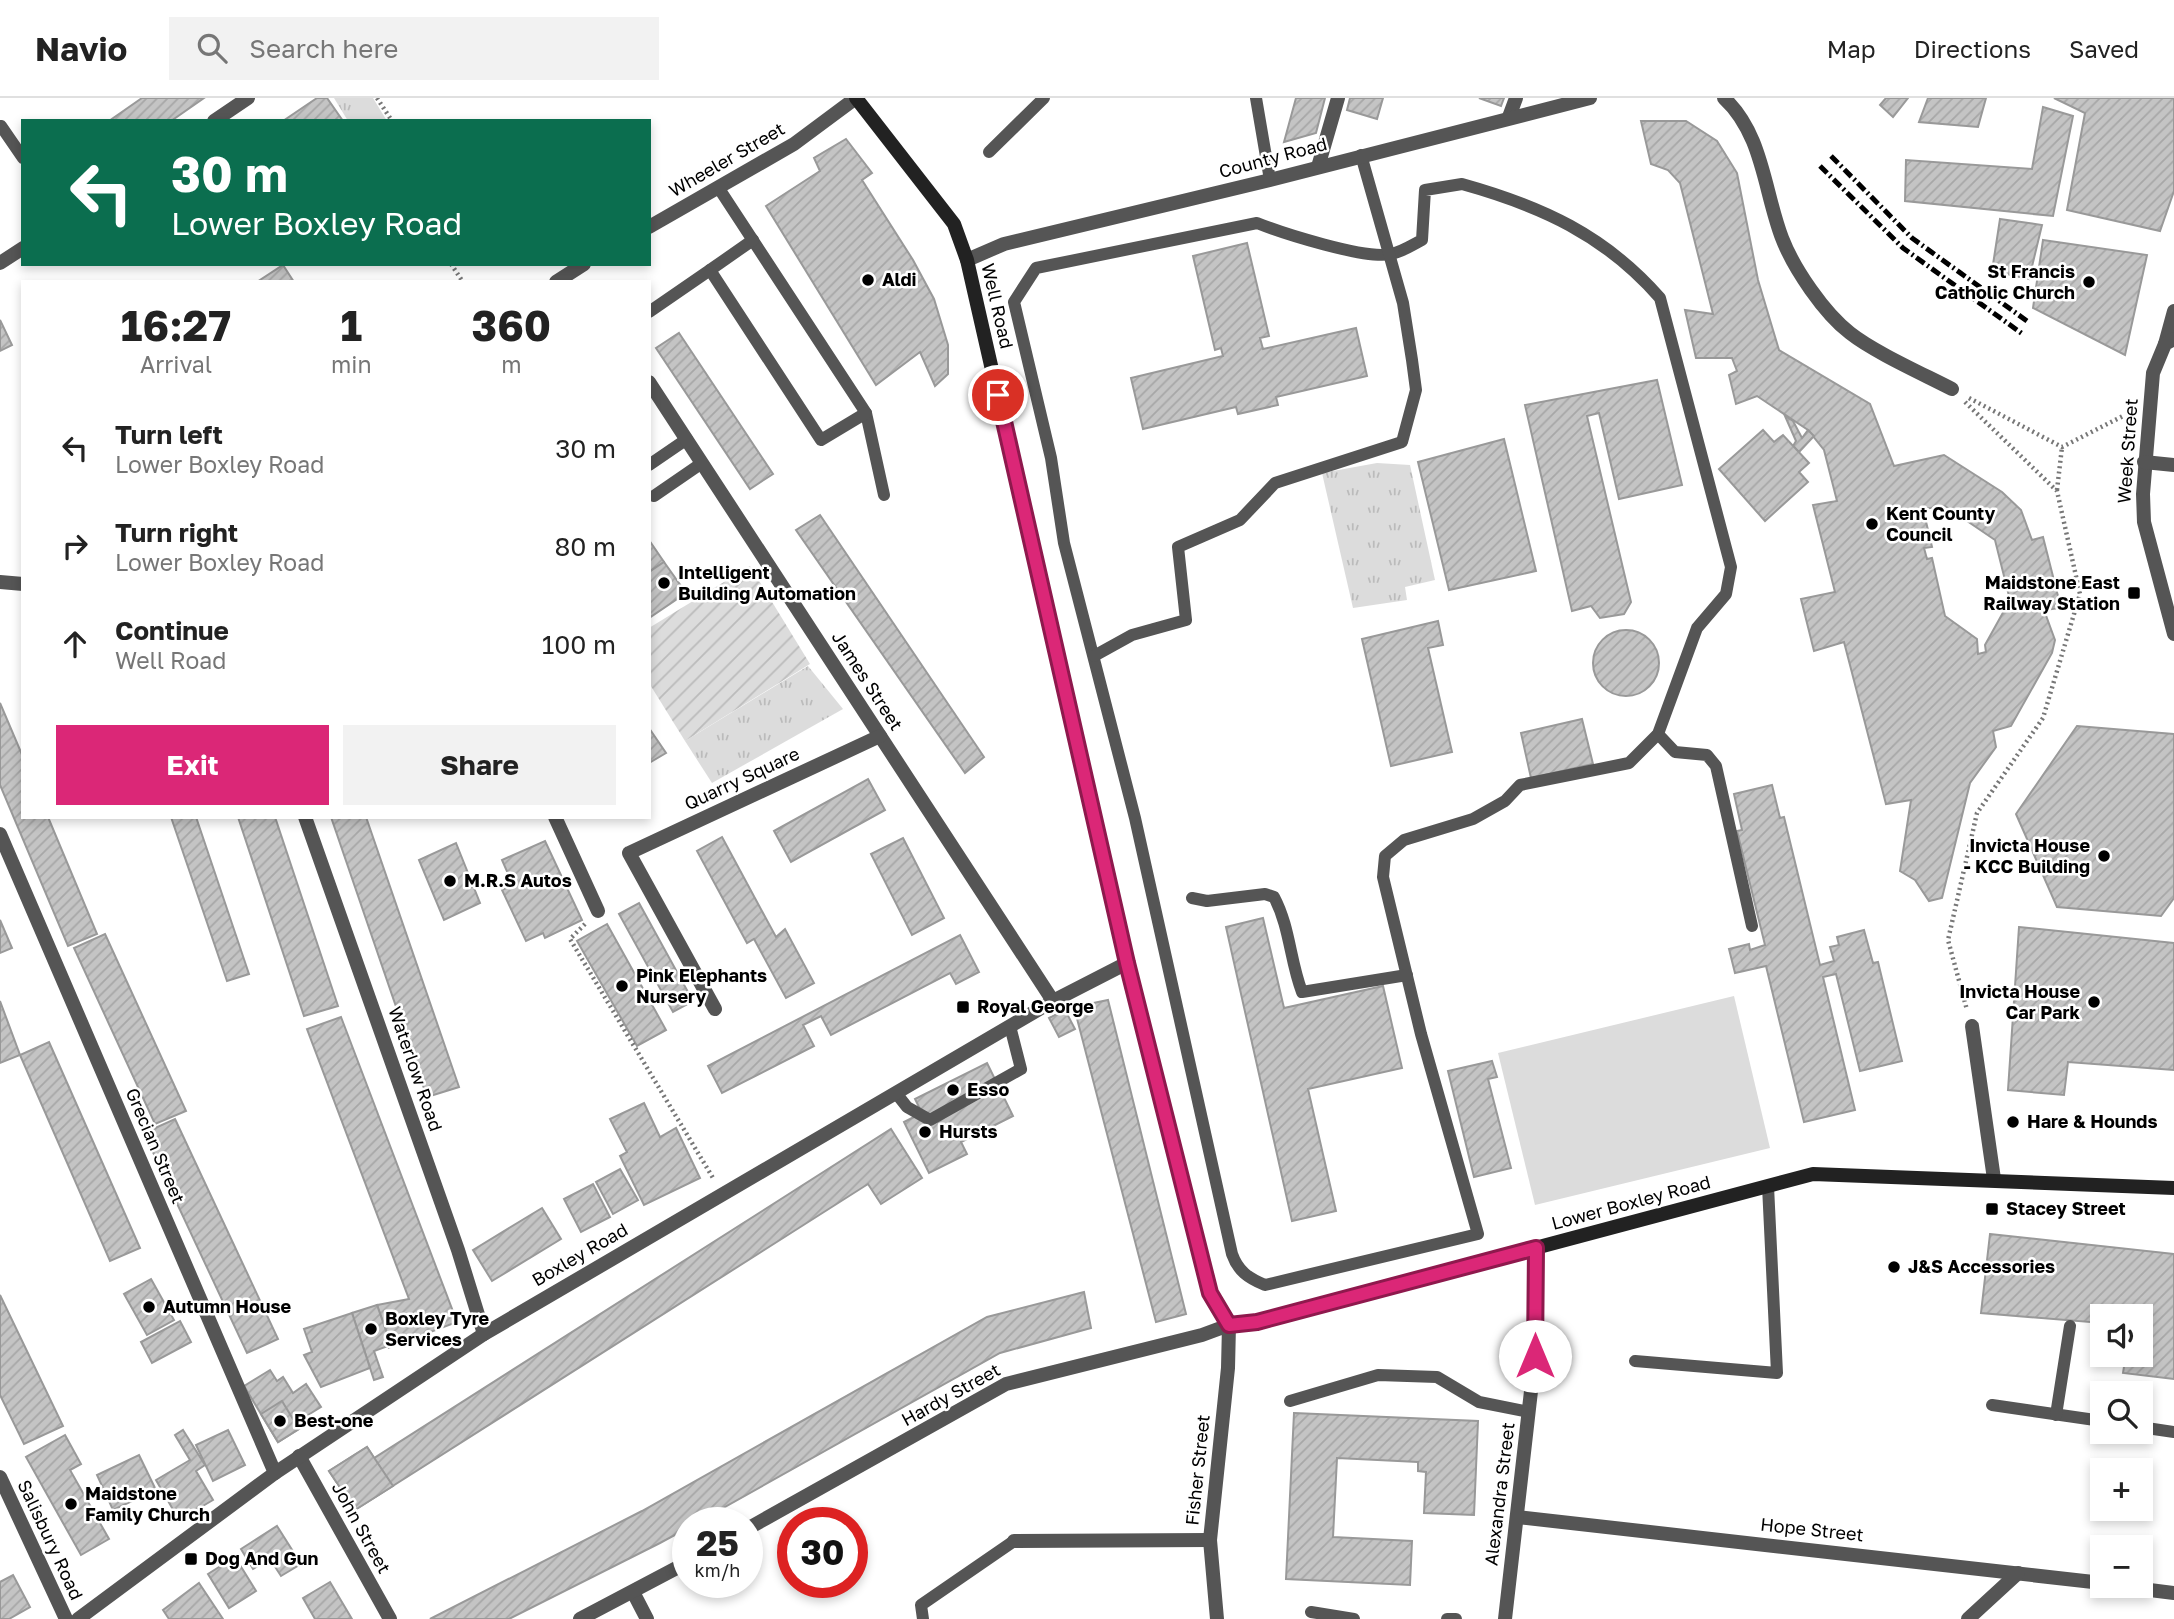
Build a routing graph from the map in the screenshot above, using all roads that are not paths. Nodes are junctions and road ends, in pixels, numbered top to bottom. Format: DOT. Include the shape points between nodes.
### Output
graph roads {
  1 [pos="248,98"];
  2 [pos="856,98"];
  3 [pos="1044,98"];
  4 [pos="1256,98"];
  5 [pos="1338,98"];
  6 [pos="1516,98"];
  7 [pos="1590,98"];
  8 [pos="1724,98"];
  9 [pos="1509,117"];
  10 [pos="217,119"];
  11 [pos="1,126"];
  12 [pos="989,152"];
  13 [pos="21,155"];
  14 [pos="1361,155"];
  15 [pos="1318,167"];
  16 [pos="1270,180"];
  17 [pos="719,187"];
  18 [pos="651,226"];
  19 [pos="753,240"];
  20 [pos="21,249"];
  21 [pos="1390,255"];
  22 [pos="967,260"];
  23 [pos="0,263"];
  24 [pos="710,270"];
  25 [pos="581,272"];
  26 [pos="561,280"];
  27 [pos="651,311"];
  28 [pos="2174,311"];
  29 [pos="2169,341"];
  30 [pos="651,385"];
  31 [pos="1952,389"];
  32 [pos="866,414"];
  33 [pos="687,439"];
  34 [pos="2144,462"];
  35 [pos="651,463"];
  36 [pos="702,463"];
  37 [pos="2174,465"];
  38 [pos="884,495"];
  39 [pos="654,496"];
  40 [pos="0,582"];
  41 [pos="21,584"];
  42 [pos="2174,634"];
  43 [pos="1094,656"];
  44 [pos="1658,734"];
  45 [pos="880,736"];
  46 [pos="306,819"];
  47 [pos="556,819"];
  48 [pos="0,834"];
  49 [pos="1192,898"];
  50 [pos="598,911"];
  51 [pos="1752,926"];
  52 [pos="1127,963"];
  53 [pos="1407,975"];
  54 [pos="1053,1001"];
  55 [pos="715,1009"];
  56 [pos="1010,1026"];
  57 [pos="1972,1026"];
  58 [pos="896,1093"];
  59 [pos="1994,1179"];
  60 [pos="1768,1186"];
  61 [pos="2174,1188"];
  62 [pos="1536,1248"];
  63 [pos="1229,1325"];
  64 [pos="2070,1325"];
  65 [pos="484,1334"];
  66 [pos="1635,1361"];
  67 [pos="1290,1401"];
  68 [pos="1992,1405"];
  69 [pos="1529,1412"];
  70 [pos="2056,1415"];
  71 [pos="2090,1420"];
  72 [pos="2153,1429"];
  73 [pos="2174,1432"];
  74 [pos="299,1456"];
  75 [pos="275,1473"];
  76 [pos="0,1477"];
  77 [pos="1517,1517"];
  78 [pos="763,1520"];
  79 [pos="1210,1540"];
  80 [pos="1014,1541"];
  81 [pos="672,1571"];
  82 [pos="2018,1573"];
  83 [pos="2090,1582"];
  84 [pos="2153,1590"];
  85 [pos="632,1592"];
  86 [pos="2174,1593"];
  87 [pos="1311,1612"];
  88 [pos="66,1619"];
  89 [pos="78,1619"];
  90 [pos="390,1619"];
  91 [pos="580,1619"];
  92 [pos="647,1619"];
  93 [pos="923,1619"];
  94 [pos="1217,1619"];
  95 [pos="1354,1619"];
  96 [pos="1447,1619"];
  97 [pos="1456,1619"];
  98 [pos="1505,1619"];
  99 [pos="1968,1619"];
  1 -- 10 [label="street"];
  2 -- 17 [label="street, Wheeler Street" via="794,144"];
  2 -- 22 [label="main road, Well Road" via="954,224"];
  3 -- 12 [label="lane"];
  4 -- 16 [label="lane"];
  5 -- 15 [label="street"];
  6 -- 9 [label="street"];
  7 -- 9 [label="street, County Road"];
  8 -- 31 [label="street" via="1750,132 1783,239 1809,287 1849,333"];
  9 -- 14 [label="street, County Road"];
  11 -- 13 [label="lane"];
  14 -- 15 [label="street, County Road"];
  14 -- 21 [label="lane"];
  15 -- 16 [label="street, County Road"];
  16 -- 22 [label="street, County Road" via="1004,244"];
  17 -- 18 [label="street, Wheeler Street"];
  17 -- 19 [label="lane"];
  19 -- 24 [label="lane"];
  19 -- 32 [label="lane"];
  20 -- 23 [label="street"];
  21 -- 43 [label="lane" via="1403,303 1416,390 1402,442 1275,483 1240,520 1178,547 1186,620 1132,635"];
  21 -- 43 [label="lane" via="1325,245 1256,223 1036,268 1014,302 1051,458 1064,543"];
  21 -- 44 [label="lane" via="1422,240 1425,190 1462,184 1547,212 1590,236 1633,267 1660,299 1731,567 1726,594 1697,628"];
  22 -- 52 [label="main road, Well Road"];
  24 -- 27 [label="lane"];
  24 -- 32 [label="lane" via="821,440"];
  25 -- 26 [label="street"];
  28 -- 29 [label="street, Week Street"];
  29 -- 34 [label="street, Week Street" via="2153,373"];
  30 -- 33 [label="street, James Street"];
  32 -- 38 [label="lane"];
  33 -- 35 [label="lane"];
  33 -- 36 [label="street, James Street"];
  34 -- 37 [label="street"];
  34 -- 42 [label="street, Week Street" via="2144,522"];
  36 -- 39 [label="lane"];
  36 -- 45 [label="street, James Street"];
  40 -- 41 [label="street"];
  43 -- 53 [label="lane" via="1139,831 1232,1254 1249,1278 1265,1285 1478,1234"];
  44 -- 51 [label="lane" via="1675,752 1707,755 1716,766"];
  44 -- 53 [label="lane" via="1629,763 1520,785 1505,801 1473,819 1404,840 1385,856 1383,877"];
  45 -- 54 [label="street, James Street"];
  45 -- 55 [label="street, Quarry Square" via="629,853"];
  46 -- 65 [label="street, Waterlow Road"];
  47 -- 50 [label="street"];
  48 -- 75 [label="street, Grecian Street"];
  49 -- 53 [label="lane" via="1274,897 1284,915 1301,992"];
  52 -- 54 [label="street, Boxley Road"];
  52 -- 63 [label="main road" via="1210,1293"];
  54 -- 56 [label="street, Boxley Road"];
  56 -- 58 [label="street, Boxley Road"];
  56 -- 58 [label="lane" via="1021,1069 930,1120 907,1107"];
  57 -- 59 [label="street"];
  58 -- 65 [label="street, Boxley Road"];
  59 -- 60 [label="main road, Lower Boxley Road" via="1813,1174"];
  59 -- 61 [label="main road, Lower Boxley Road"];
  60 -- 62 [label="main road, Lower Boxley Road"];
  60 -- 66 [label="lane" via="1777,1373"];
  62 -- 63 [label="main road, Lower Boxley Road" via="1257,1322"];
  62 -- 69 [label="street, Alexandra Street" via="1535,1356"];
  63 -- 78 [label="street, Hardy Street" via="1006,1384"];
  63 -- 79 [label="street, Fisher Street"];
  64 -- 70 [label="lane"];
  65 -- 74 [label="street, Boxley Road"];
  67 -- 69 [label="lane" via="1378,1375 1437,1377 1479,1402"];
  68 -- 70 [label="lane"];
  69 -- 77 [label="street, Alexandra Street"];
  70 -- 71 [label="lane"];
  72 -- 73 [label="lane"];
  74 -- 75 [label="street, Boxley Road"];
  74 -- 90 [label="street, John Street"];
  75 -- 89 [label="street, Boxley Road"];
  76 -- 88 [label="street, Salisbury Road"];
  77 -- 82 [label="street, Hope Street"];
  77 -- 98 [label="street, Alexandra Street"];
  79 -- 80 [label="street"];
  79 -- 94 [label="street, Fisher Street"];
  80 -- 93 [label="lane" via="921,1605"];
  81 -- 85 [label="street"];
  82 -- 83 [label="street, Hope Street"];
  82 -- 99 [label="street"];
  84 -- 86 [label="street"];
  85 -- 91 [label="street"];
  85 -- 92 [label="street"];
  87 -- 95 [label="lane"];
  96 -- 97 [label="lane"];
}
